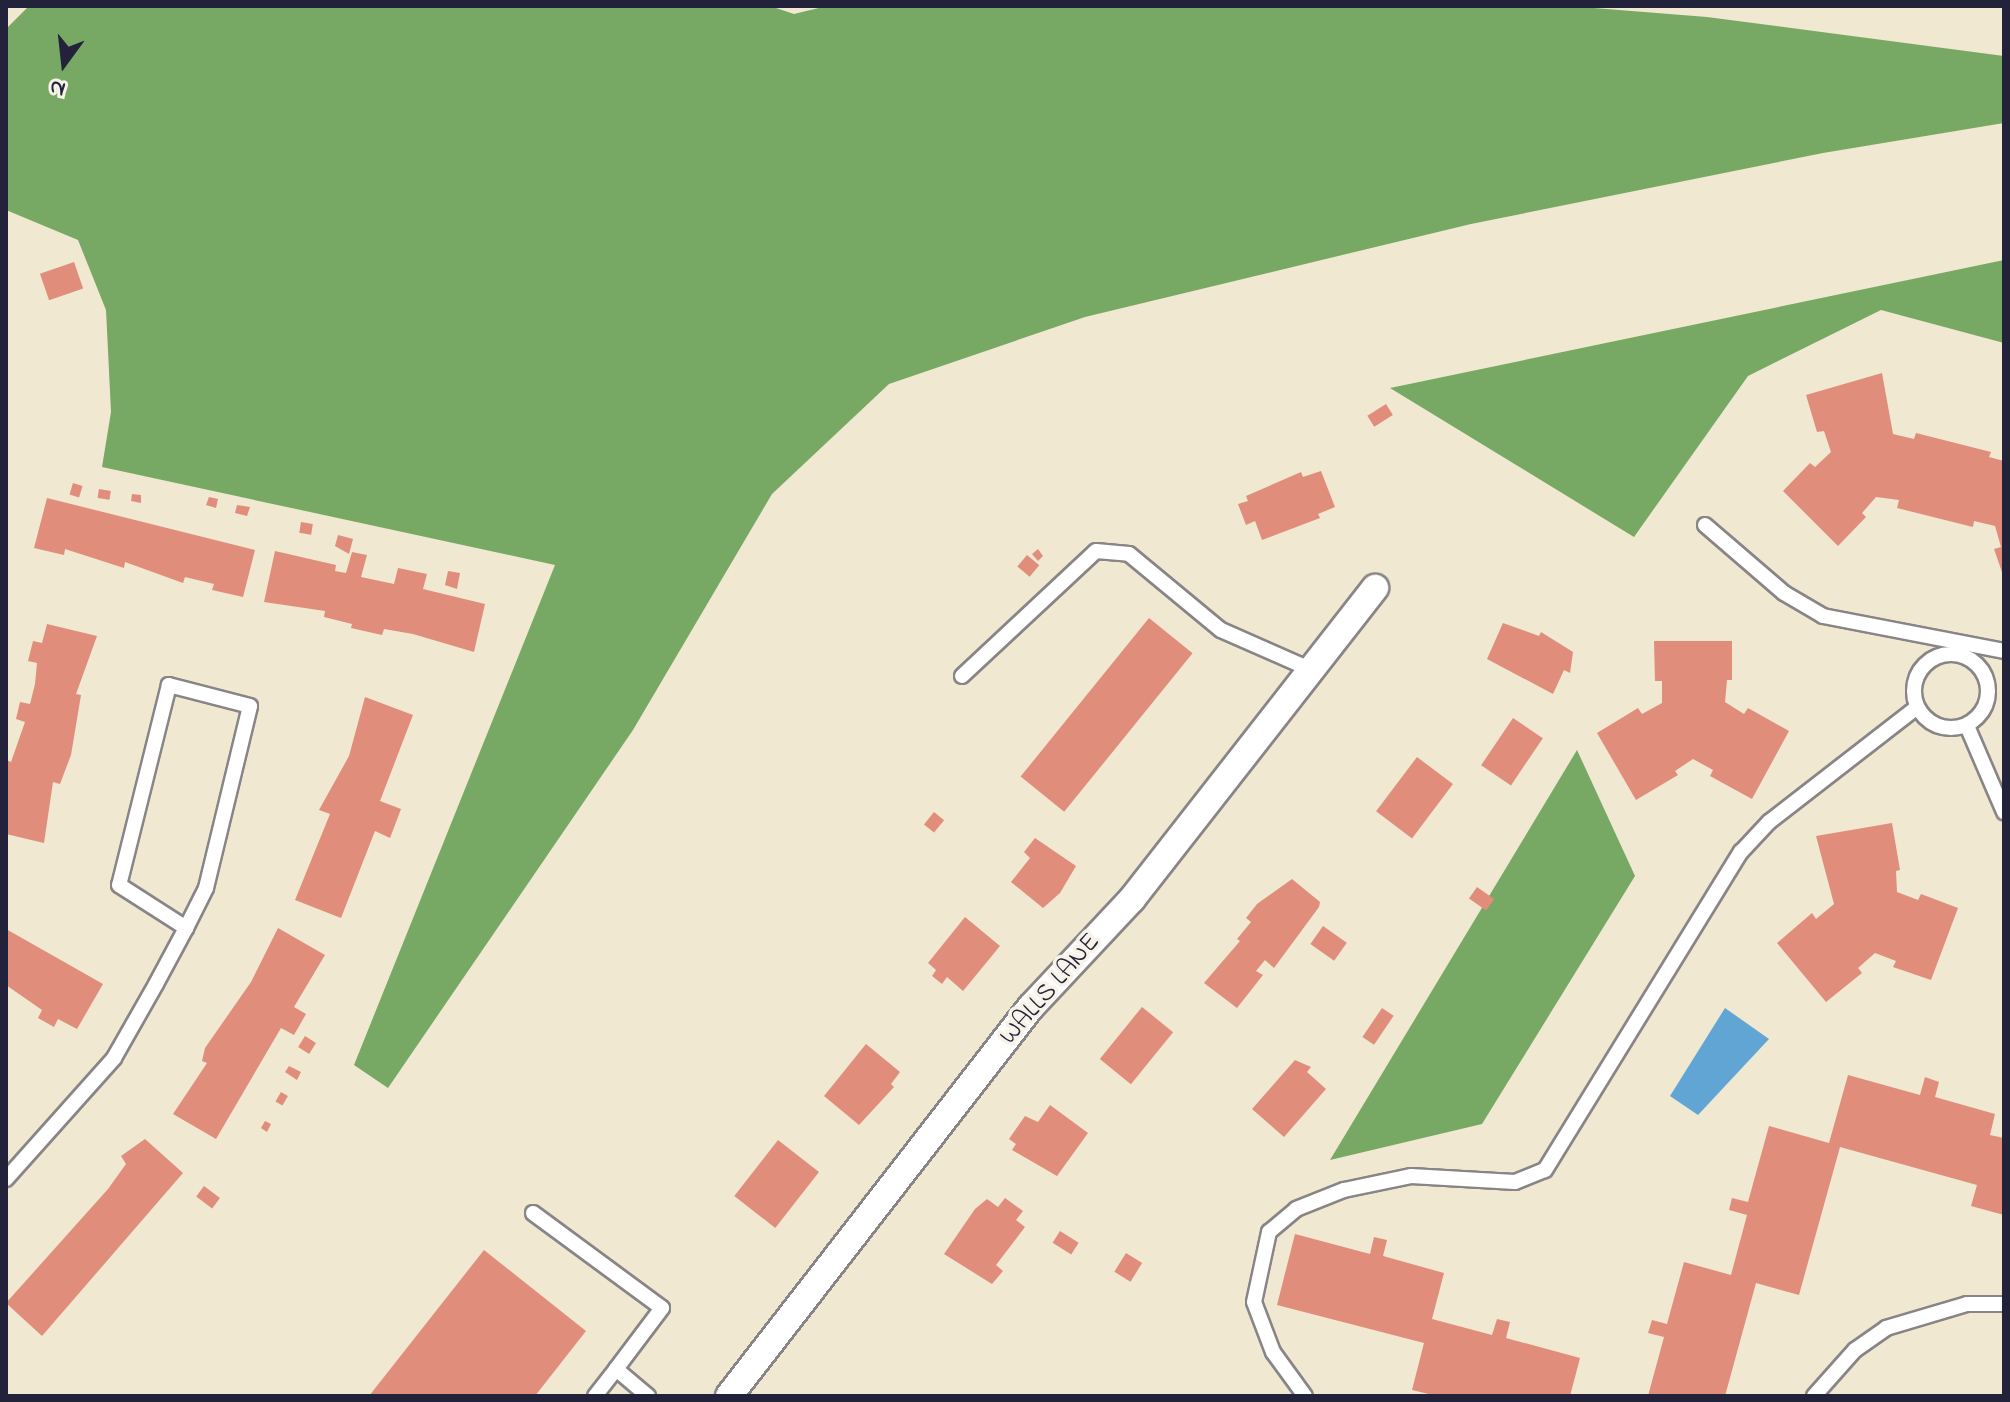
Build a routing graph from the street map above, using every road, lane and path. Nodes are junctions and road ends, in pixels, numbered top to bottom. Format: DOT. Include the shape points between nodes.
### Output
graph roads {
  1 [pos="1705,525"];
  2 [pos="1375,588"];
  3 [pos="1959,647"];
  4 [pos="2004,651"];
  5 [pos="1312,670"];
  6 [pos="962,676"];
  7 [pos="1916,708"];
  8 [pos="1967,726"];
  9 [pos="2004,812"];
  10 [pos="186,928"];
  11 [pos="6,1179"];
  12 [pos="533,1213"];
  13 [pos="2004,1304"];
  14 [pos="616,1369"];
  15 [pos="595,1396"];
  16 [pos="648,1396"];
  17 [pos="729,1396"];
  18 [pos="1305,1396"];
  19 [pos="1814,1396"];
  1 -- 3 [label="lane" via="1784,593 1823,616"];
  2 -- 5 [label="street, WALLS LANE"];
  3 -- 4 [label="lane"];
  3 -- 7 [label="lane" via="1930,658 1913,680"];
  3 -- 8 [label="lane" via="1979,664 1989,686 1984,709"];
  5 -- 6 [label="lane" via="1221,630 1129,554 1096,551"];
  5 -- 17 [label="street, WALLS LANE" via="1132,899 1031,1007"];
  7 -- 8 [label="lane" via="1928,723 1947,729"];
  7 -- 18 [label="lane" via="1769,822 1741,852 1545,1170 1515,1182 1411,1176 1344,1190 1296,1209 1269,1232 1254,1302 1273,1352"];
  8 -- 9 [label="lane"];
  10 -- 10 [label="lane" via="119,885 169,685 250,706 206,888"];
  10 -- 11 [label="lane" via="114,1058"];
  12 -- 14 [label="lane" via="662,1308"];
  13 -- 19 [label="lane" via="1967,1304 1886,1328 1844,1361"];
  14 -- 15 [label="lane"];
  14 -- 16 [label="lane"];
}
